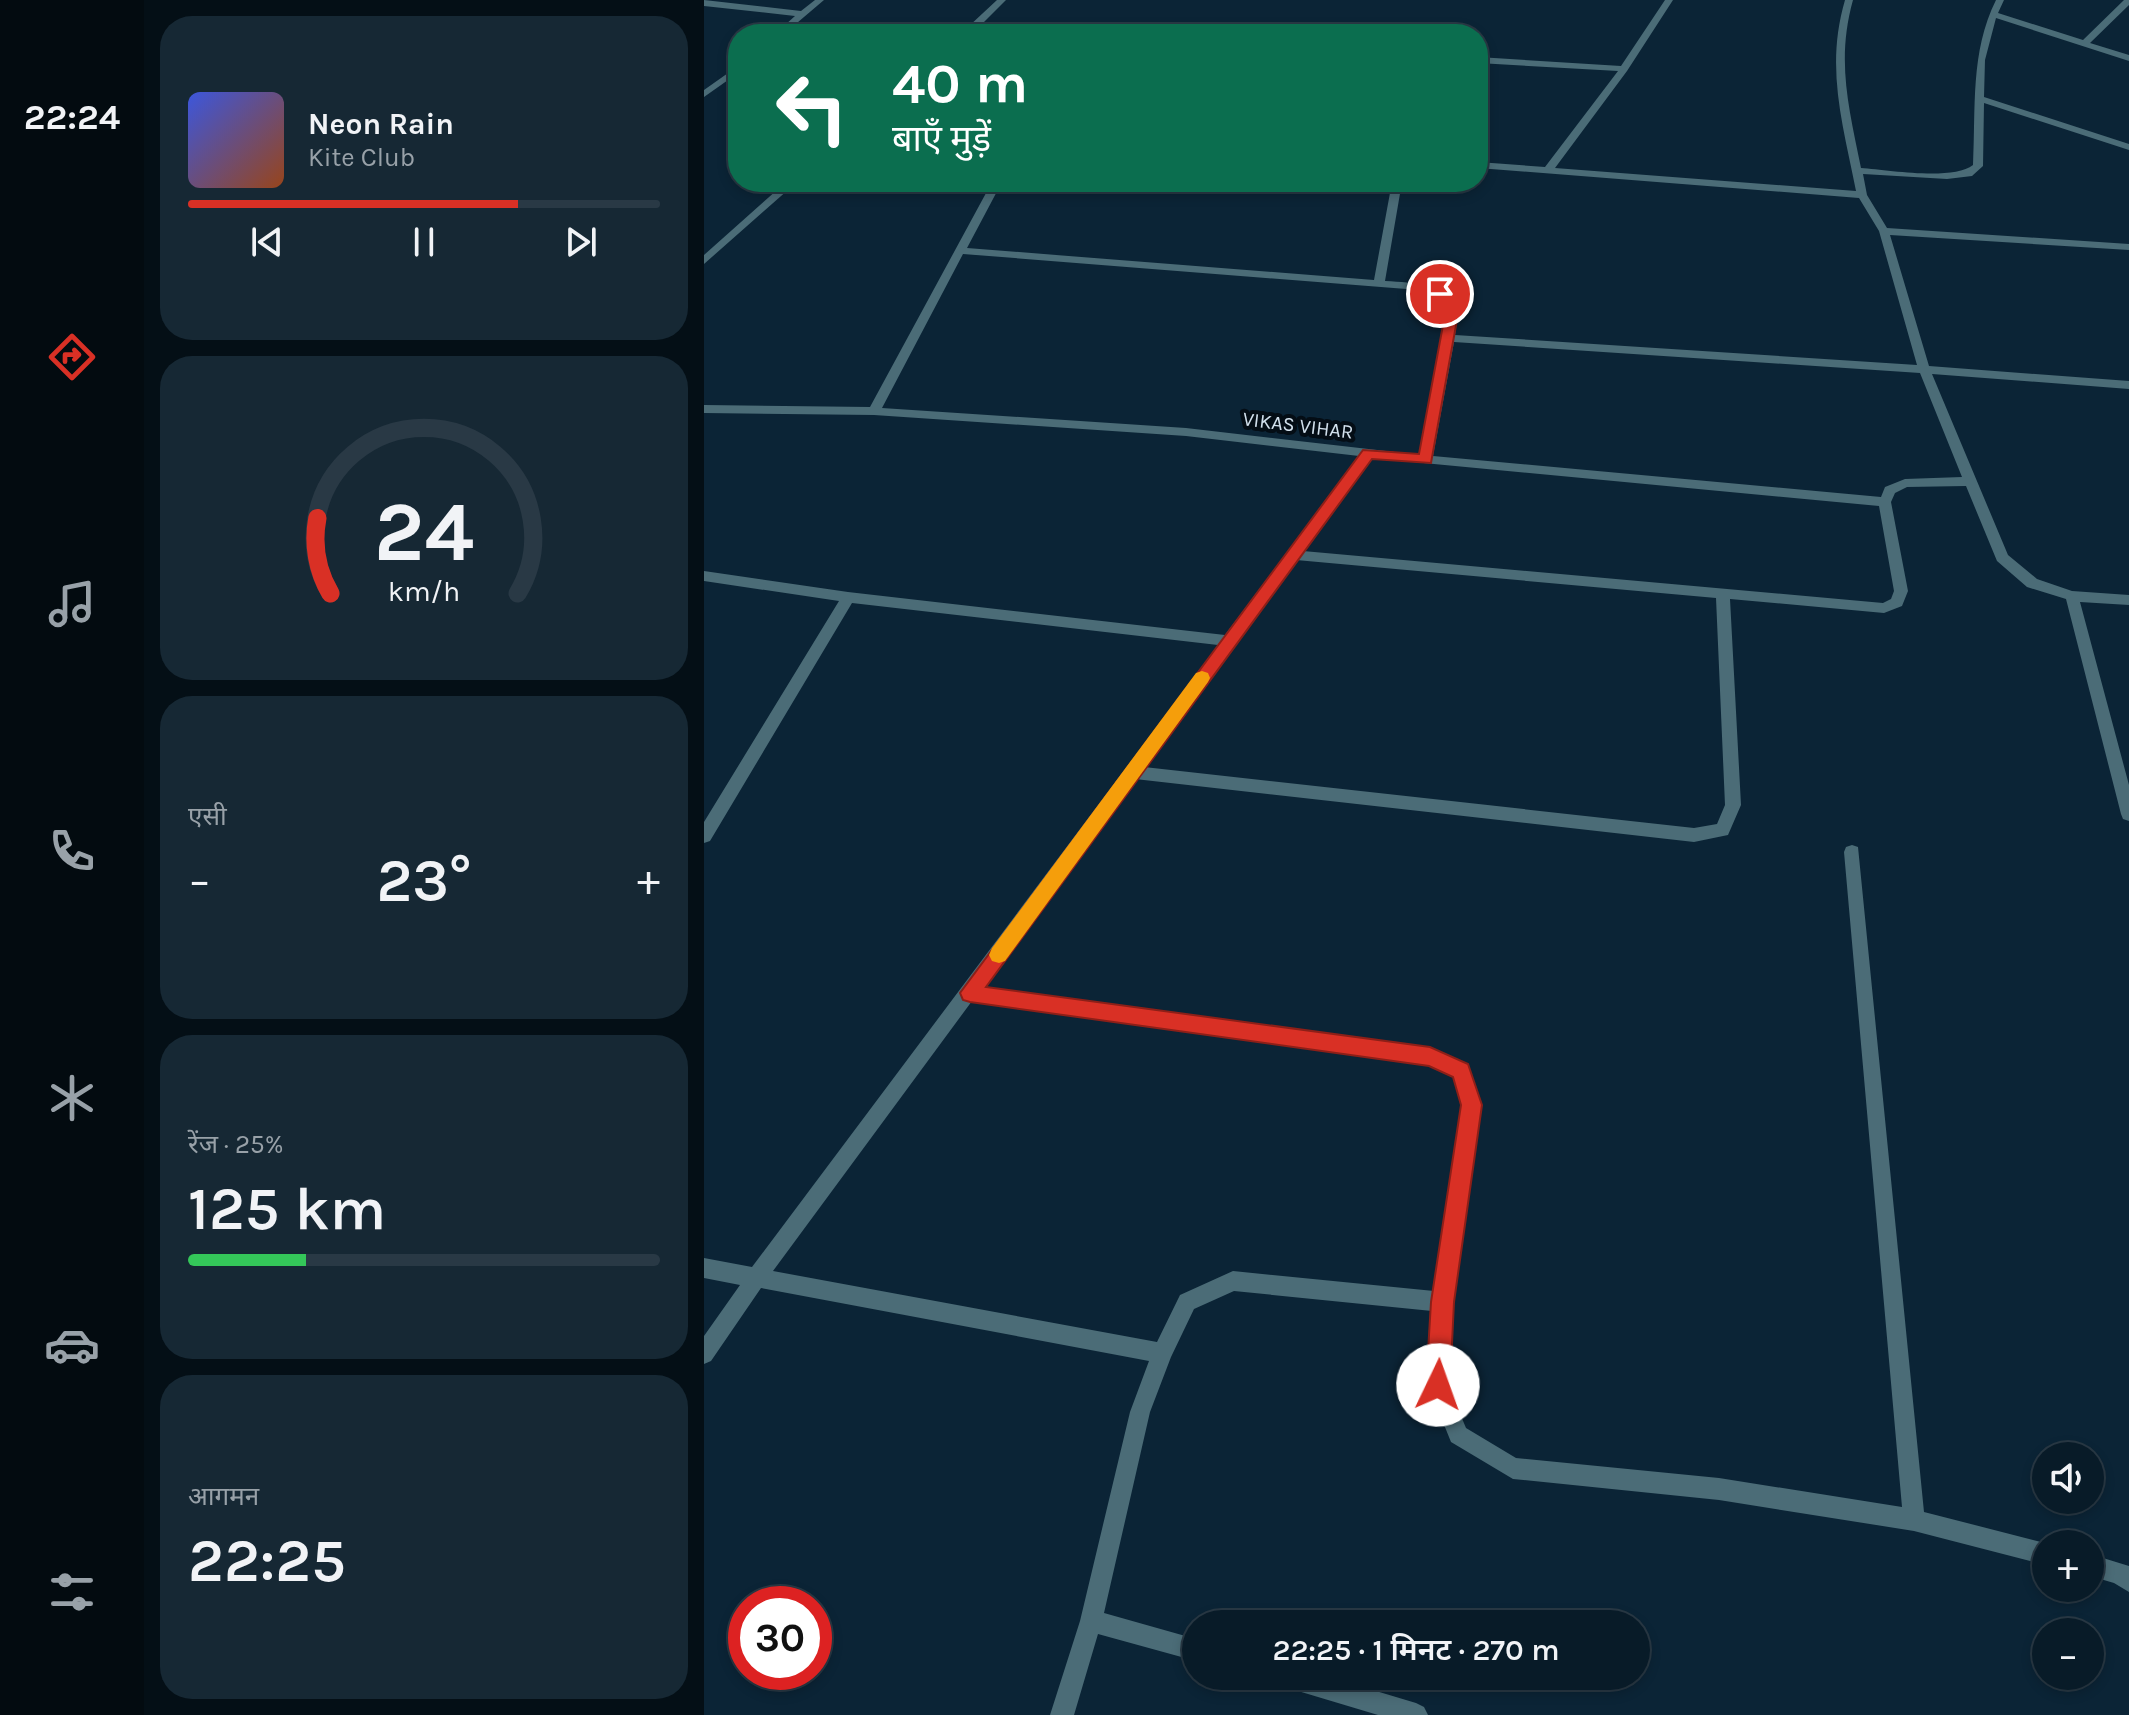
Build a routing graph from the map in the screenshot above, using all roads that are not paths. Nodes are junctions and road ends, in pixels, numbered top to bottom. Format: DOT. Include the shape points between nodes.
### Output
graph roads {
  1 [pos="820,0"];
  2 [pos="1002,0"];
  3 [pos="1669,0"];
  4 [pos="1849,0"];
  5 [pos="2000,0"];
  6 [pos="2129,0"];
  7 [pos="704,3"];
  8 [pos="801,14"];
  9 [pos="1992,14"];
  10 [pos="790,24"];
  11 [pos="976,24"];
  12 [pos="2084,44"];
  13 [pos="2129,58"];
  14 [pos="1488,61"];
  15 [pos="1624,69"];
  16 [pos="728,76"];
  17 [pos="704,94"];
  18 [pos="1978,98"];
  19 [pos="2129,147"];
  20 [pos="1488,166"];
  21 [pos="1548,170"];
  22 [pos="1857,171"];
  23 [pos="781,192"];
  24 [pos="992,192"];
  25 [pos="1395,192"];
  26 [pos="1862,195"];
  27 [pos="1884,231"];
  28 [pos="2129,247"];
  29 [pos="960,251"];
  30 [pos="704,261"];
  31 [pos="1379,282"];
  32 [pos="1449,338"];
  33 [pos="1923,367"];
  34 [pos="2129,385"];
  35 [pos="705,411"];
  36 [pos="874,411"];
  37 [pos="1368,453"];
  38 [pos="1426,460"];
  39 [pos="1971,481"];
  40 [pos="1885,502"];
  41 [pos="1293,555"];
  42 [pos="704,576"];
  43 [pos="1723,592"];
  44 [pos="2072,596"];
  45 [pos="848,597"];
  46 [pos="2129,600"];
  47 [pos="1229,641"];
  48 [pos="1133,772"];
  49 [pos="2129,814"];
  50 [pos="704,836"];
  51 [pos="1852,852"];
  52 [pos="970,993"];
  53 [pos="704,1268"];
  54 [pos="757,1277"];
  55 [pos="1442,1302"];
  56 [pos="1162,1353"];
  57 [pos="704,1354"];
  58 [pos="1914,1520"];
  59 [pos="2032,1550"];
  60 [pos="2104,1568"];
  61 [pos="2126,1572"];
  62 [pos="1091,1621"];
  63 [pos="1182,1646"];
  64 [pos="1334,1690"];
  65 [pos="1062,1715"];
  66 [pos="1416,1715"];
  1 -- 8 [label="street"];
  2 -- 11 [label="street"];
  3 -- 15 [label="street"];
  4 -- 22 [label="street" via="1836,66"];
  5 -- 9 [label="street"];
  6 -- 12 [label="street"];
  7 -- 8 [label="street"];
  8 -- 10 [label="street"];
  9 -- 12 [label="street"];
  9 -- 18 [label="street"];
  12 -- 13 [label="street"];
  14 -- 15 [label="street"];
  15 -- 21 [label="street"];
  16 -- 17 [label="street"];
  18 -- 19 [label="street"];
  18 -- 22 [label="street" via="1978,166 1968,174"];
  20 -- 21 [label="street"];
  21 -- 26 [label="street"];
  22 -- 26 [label="street"];
  23 -- 30 [label="street"];
  24 -- 29 [label="street"];
  25 -- 31 [label="street"];
  26 -- 27 [label="street"];
  27 -- 28 [label="street"];
  27 -- 33 [label="street"];
  29 -- 31 [label="street"];
  29 -- 36 [label="street"];
  31 -- 32 [label="street" via="1440,294 1453,309"];
  32 -- 33 [label="street"];
  32 -- 38 [label="street"];
  33 -- 34 [label="street"];
  33 -- 39 [label="street"];
  35 -- 36 [label="street, VIKAS VIHAR"];
  36 -- 37 [label="street, VIKAS VIHAR" via="1186,432"];
  37 -- 38 [label="street, VIKAS VIHAR"];
  37 -- 41 [label="street"];
  38 -- 40 [label="street, VIKAS VIHAR"];
  39 -- 40 [label="street" via="1905,483 1890,490"];
  39 -- 44 [label="street" via="2002,558 2032,583"];
  40 -- 43 [label="street" via="1901,591 1897,602 1884,608"];
  41 -- 43 [label="street"];
  41 -- 47 [label="street"];
  42 -- 45 [label="street"];
  43 -- 48 [label="street" via="1733,805 1722,830 1694,835"];
  44 -- 46 [label="street"];
  44 -- 49 [label="street"];
  45 -- 47 [label="street"];
  45 -- 50 [label="street"];
  47 -- 48 [label="street"];
  48 -- 52 [label="street"];
  51 -- 58 [label="street"];
  52 -- 54 [label="street"];
  52 -- 55 [label="street" via="1430,1057 1461,1071 1472,1105"];
  53 -- 54 [label="street"];
  54 -- 56 [label="street"];
  54 -- 57 [label="street"];
  55 -- 56 [label="street" via="1233,1281 1187,1302"];
  55 -- 58 [label="street" via="1438,1385 1458,1435 1513,1468 1719,1489"];
  56 -- 62 [label="street" via="1140,1412"];
  58 -- 59 [label="street"];
  60 -- 61 [label="street"];
  62 -- 63 [label="street"];
  62 -- 65 [label="street"];
  64 -- 66 [label="street"];
}
